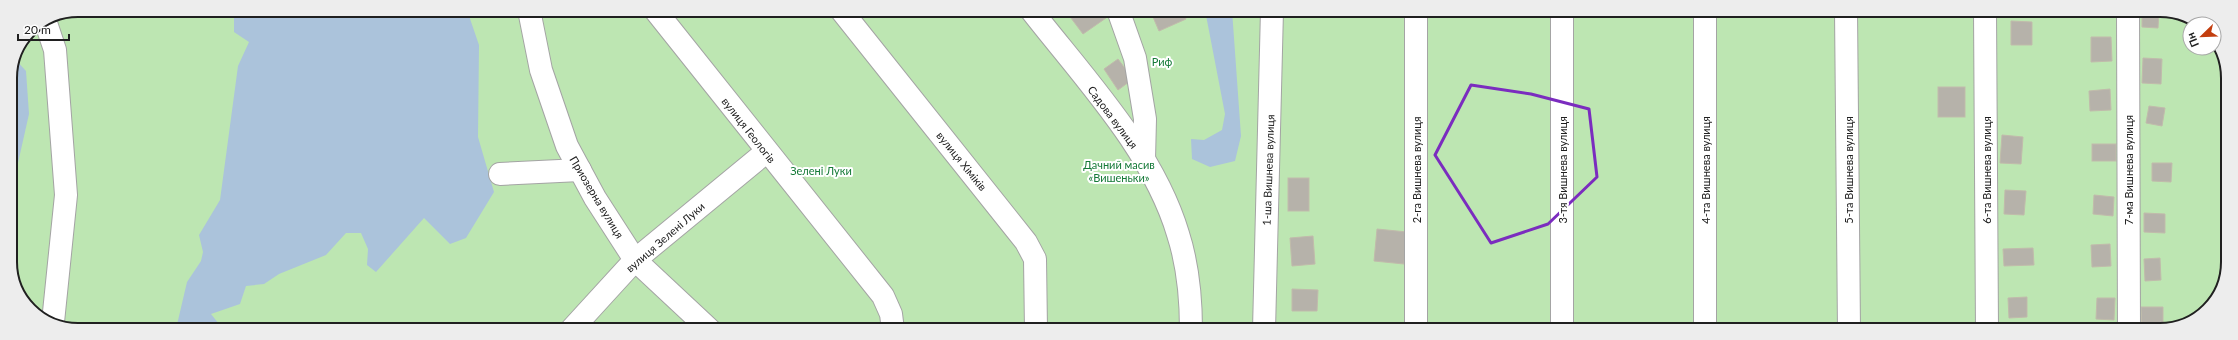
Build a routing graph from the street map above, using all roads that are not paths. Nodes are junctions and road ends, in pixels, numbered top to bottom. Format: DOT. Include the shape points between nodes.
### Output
graph roads {
  1 [pos="530,17"];
  2 [pos="660,17"];
  3 [pos="846,17"];
  4 [pos="1036,17"];
  5 [pos="1120,17"];
  6 [pos="1272,17"];
  7 [pos="1416,17"];
  8 [pos="1562,17"];
  9 [pos="1705,17"];
  10 [pos="1846,17"];
  11 [pos="1985,17"];
  12 [pos="2128,17"];
  13 [pos="47,26"];
  14 [pos="766,152"];
  15 [pos="1144,159"];
  16 [pos="580,170"];
  17 [pos="500,174"];
  18 [pos="635,260"];
  19 [pos="54,318"];
  20 [pos="577,323"];
  21 [pos="702,323"];
  22 [pos="892,323"];
  23 [pos="1036,323"];
  24 [pos="1190,323"];
  25 [pos="1264,323"];
  26 [pos="1416,323"];
  27 [pos="1562,323"];
  28 [pos="1705,323"];
  29 [pos="1849,323"];
  30 [pos="1987,323"];
  31 [pos="2129,323"];
  1 -- 16 [label="street, Приозерна вулиця" via="541,70 566,146"];
  2 -- 14 [label="street, вулиця Геологів"];
  3 -- 23 [label="street, вулиця Хіміків" via="1026,242 1036,260"];
  4 -- 15 [label="street, Садова вулиця"];
  5 -- 15 [label="street" via="1134,58 1145,119"];
  6 -- 25 [label="street, 1-ша Вишнева вулиця"];
  7 -- 26 [label="street, 2-га Вишнева вулиця"];
  8 -- 27 [label="street, 3-тя Вишнева вулиця"];
  9 -- 28 [label="street, 4-та Вишнева вулиця"];
  10 -- 29 [label="street, 5-та Вишнева вулиця"];
  11 -- 30 [label="street, 6-та Вишнева вулиця"];
  12 -- 31 [label="street, 7-ма Вишнева вулиця"];
  13 -- 19 [label="street" via="55,50 66,195"];
  14 -- 18 [label="street, вулиця Зелені Луки"];
  14 -- 22 [label="street, вулиця Геологів" via="883,296"];
  15 -- 24 [label="street, Садова вулиця" via="1178,233 1186,265"];
  16 -- 17 [label="street"];
  16 -- 18 [label="street, Приозерна вулиця"];
  18 -- 20 [label="street, вулиця Зелені Луки"];
  18 -- 21 [label="street, Приозерна вулиця"];
}
